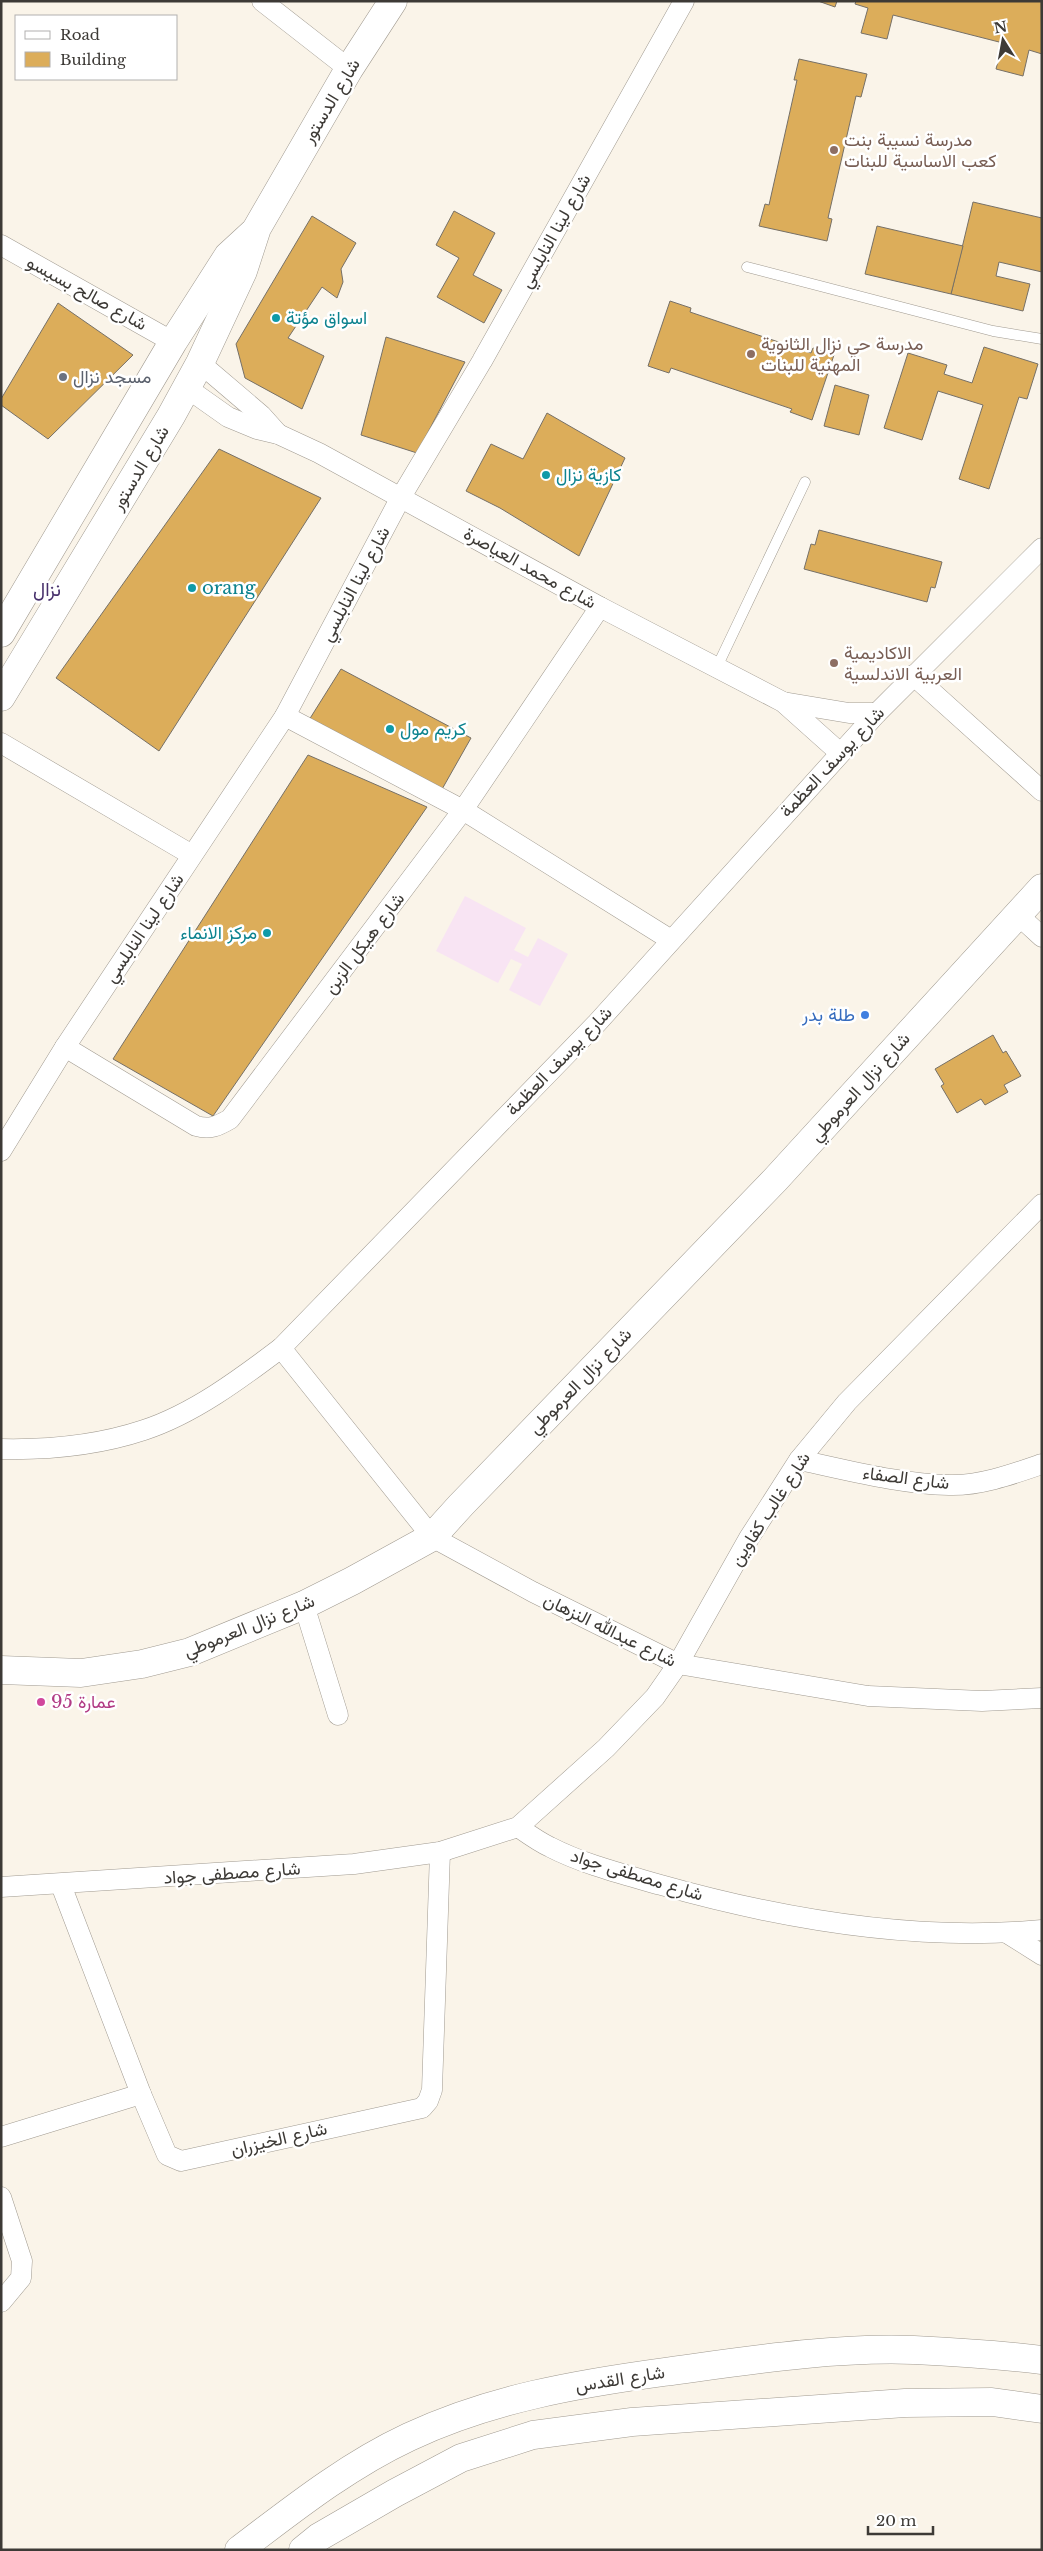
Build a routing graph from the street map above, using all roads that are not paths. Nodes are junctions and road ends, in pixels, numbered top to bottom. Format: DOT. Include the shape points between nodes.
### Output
graph roads {
  1 [pos="262,1"];
  2 [pos="393,1"];
  3 [pos="684,1"];
  4 [pos="349,69"];
  5 [pos="258,228"];
  6 [pos="1,245"];
  7 [pos="747,268"];
  8 [pos="1042,339"];
  9 [pos="167,353"];
  10 [pos="200,364"];
  11 [pos="187,388"];
  12 [pos="278,434"];
  13 [pos="805,482"];
  14 [pos="400,497"];
  15 [pos="1042,548"];
  16 [pos="600,607"];
  17 [pos="1,633"];
  18 [pos="717,667"];
  19 [pos="913,675"];
  20 [pos="1,697"];
  21 [pos="783,702"];
  22 [pos="877,713"];
  23 [pos="285,716"];
  24 [pos="1,742"];
  25 [pos="839,752"];
  26 [pos="1042,791"];
  27 [pos="463,810"];
  28 [pos="192,855"];
  29 [pos="1042,888"];
  30 [pos="1018,914"];
  31 [pos="1042,937"];
  32 [pos="671,940"];
  33 [pos="64,1048"];
  34 [pos="1,1150"];
  35 [pos="1042,1204"];
  36 [pos="280,1348"];
  37 [pos="1,1449"];
  38 [pos="799,1460"];
  39 [pos="1042,1464"];
  40 [pos="432,1537"];
  41 [pos="304,1606"];
  42 [pos="678,1664"];
  43 [pos="1,1670"];
  44 [pos="1042,1698"];
  45 [pos="338,1715"];
  46 [pos="518,1827"];
  47 [pos="440,1852"];
  48 [pos="61,1885"];
  49 [pos="1,1887"];
  50 [pos="1042,1930"];
  51 [pos="1007,1933"];
  52 [pos="1042,1955"];
  53 [pos="141,2094"];
  54 [pos="1,2137"];
  55 [pos="1,2197"];
  56 [pos="1,2302"];
  57 [pos="1042,2360"];
  58 [pos="1042,2410"];
  59 [pos="239,2550"];
  60 [pos="303,2550"];
  1 -- 4 [label="street"];
  2 -- 4 [label="main road, شارع الدستور"];
  3 -- 14 [label="street, شارع لينا النابلسي" via="482,361"];
  4 -- 5 [label="main road, شارع الدستور"];
  5 -- 9 [label="main road, شارع الدستور" via="228,256"];
  5 -- 10 [label="main road, شارع الدستور" via="243,271"];
  6 -- 9 [label="street, شارع صالح بسيسو"];
  7 -- 8 [label="lane" via="993,331"];
  9 -- 10 [label="main road, شارع محمد العياصرة"];
  9 -- 11 [label="main road, شارع محمد العياصرة"];
  9 -- 17 [label="main road, شارع الدستور"];
  10 -- 11 [label="main road, شارع الدستور"];
  10 -- 12 [label="street, شارع محمد العياصرة" via="261,415"];
  11 -- 12 [label="street, شارع محمد العياصرة" via="228,417"];
  11 -- 20 [label="main road, شارع الدستور"];
  12 -- 14 [label="street, شارع محمد العياصرة"];
  13 -- 18 [label="lane"];
  14 -- 16 [label="street, شارع محمد العياصرة"];
  14 -- 23 [label="street, شارع لينا النابلسي"];
  15 -- 19 [label="street, شارع يوسف العظمة"];
  16 -- 18 [label="street, شارع محمد العياصرة"];
  16 -- 27 [label="street, شارع هيكل الزبن"];
  18 -- 21 [label="street, شارع محمد العياصرة"];
  19 -- 22 [label="street, شارع يوسف العظمة"];
  19 -- 26 [label="street"];
  21 -- 22 [label="street, شارع محمد العياصرة" via="849,713"];
  21 -- 25 [label="street, شارع محمد العياصرة"];
  22 -- 25 [label="street, شارع يوسف العظمة"];
  23 -- 27 [label="street"];
  23 -- 28 [label="street, شارع لينا النابلسي"];
  24 -- 28 [label="street"];
  25 -- 32 [label="street, شارع يوسف العظمة"];
  27 -- 32 [label="street"];
  27 -- 33 [label="street, شارع هيكل الزبن" via="230,1119 206,1129 196,1126"];
  28 -- 33 [label="street, شارع لينا النابلسي"];
  29 -- 30 [label="main road, شارع نزال العرموطي"];
  30 -- 31 [label="street"];
  30 -- 40 [label="main road, شارع نزال العرموطي" via="775,1180"];
  32 -- 36 [label="street, شارع يوسف العظمة" via="597,1023"];
  33 -- 34 [label="street, شارع لينا النابلسي"];
  35 -- 38 [label="street, شارع غالب كفاوين" via="847,1402"];
  36 -- 37 [label="street, شارع يوسف العظمة" via="235,1383 144,1430 52,1448"];
  36 -- 40 [label="street, شارع عبدالله النزهان"];
  38 -- 39 [label="street, شارع الصفاء" via="903,1481 950,1485 1013,1474"];
  38 -- 42 [label="street, شارع غالب كفاوين" via="748,1538"];
  40 -- 41 [label="main road, شارع نزال العرموطي"];
  40 -- 42 [label="street, شارع عبدالله النزهان" via="533,1592"];
  41 -- 43 [label="main road, شارع نزال العرموطي" via="190,1652 142,1664 81,1673"];
  41 -- 45 [label="street"];
  42 -- 44 [label="street, شارع عبدالله النزهان" via="868,1696 982,1701"];
  42 -- 46 [label="street, شارع غالب كفاوين" via="656,1697 606,1748"];
  46 -- 47 [label="street, شارع مصطفى جواد"];
  46 -- 51 [label="street, شارع مصطفى جواد" via="548,1847 584,1863 767,1912 940,1932"];
  47 -- 48 [label="street, شارع مصطفى جواد" via="354,1864"];
  47 -- 53 [label="street, شارع الخيزران" via="432,2090 422,2108 181,2161 167,2155"];
  48 -- 49 [label="street, شارع مصطفى جواد"];
  48 -- 53 [label="street, شارع الخيزران"];
  50 -- 51 [label="street, شارع مصطفى جواد"];
  51 -- 52 [label="street"];
  53 -- 54 [label="street"];
  55 -- 56 [label="street" via="22,2261 21,2278"];
  57 -- 59 [label="main road, شارع القدس" via="913,2350 843,2352 726,2363 576,2384 484,2407 408,2438 320,2488"];
  58 -- 60 [label="main road" via="992,2402 904,2403 632,2422 533,2435 461,2458 395,2493"];
}
